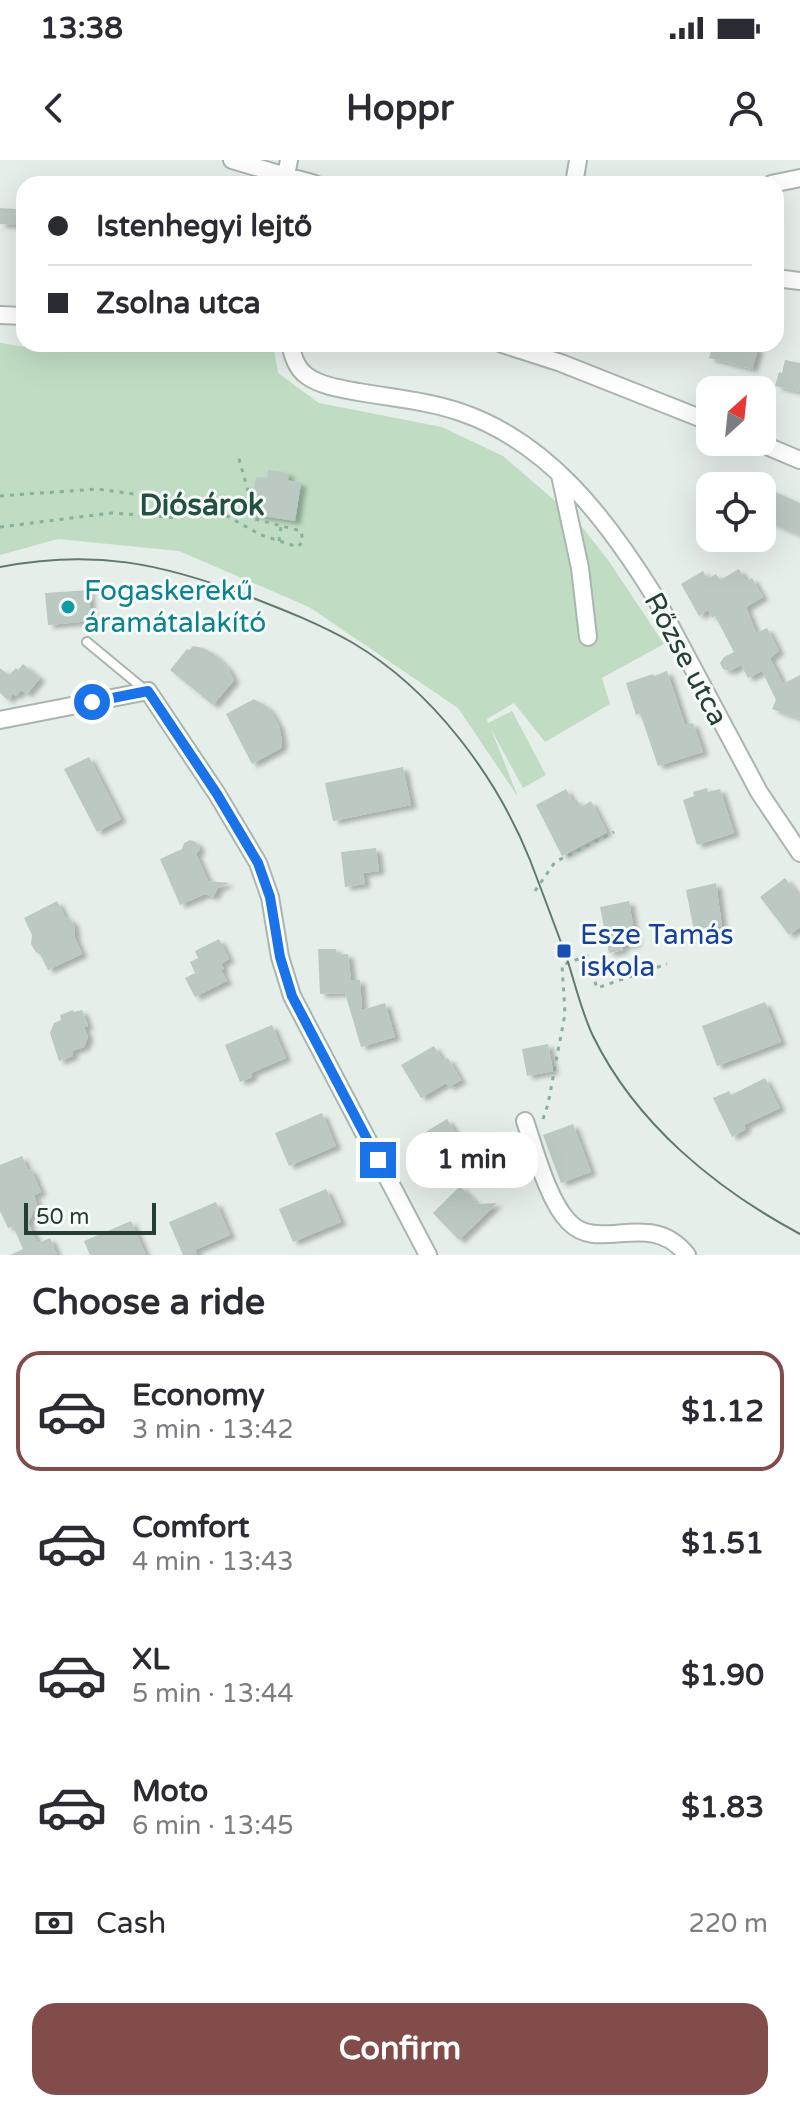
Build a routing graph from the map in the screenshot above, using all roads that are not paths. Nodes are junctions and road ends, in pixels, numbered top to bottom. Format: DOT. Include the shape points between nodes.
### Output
graph roads {
  1 [pos="232,160"];
  2 [pos="286,173"];
  3 [pos="293,352"];
  4 [pos="527,352"];
  5 [pos="696,416"];
  6 [pos="776,450"];
  7 [pos="800,460"];
  8 [pos="560,475"];
  9 [pos="588,637"];
  10 [pos="87,642"];
  11 [pos="148,691"];
  12 [pos="0,720"];
  13 [pos="800,853"];
  14 [pos="525,1121"];
  15 [pos="428,1255"];
  16 [pos="687,1255"];
  1 -- 2 [label="street"];
  3 -- 8 [label="street, Rőzse utca" via="307,376 334,387 459,412 512,437"];
  4 -- 5 [label="street"];
  6 -- 7 [label="street"];
  8 -- 9 [label="street"];
  8 -- 13 [label="street, Rőzse utca" via="589,503 638,570 759,792"];
  10 -- 11 [label="lane"];
  11 -- 12 [label="street"];
  11 -- 15 [label="street" via="258,863 292,996"];
  14 -- 16 [label="street" via="554,1200 572,1226 594,1234 654,1233"];
}
